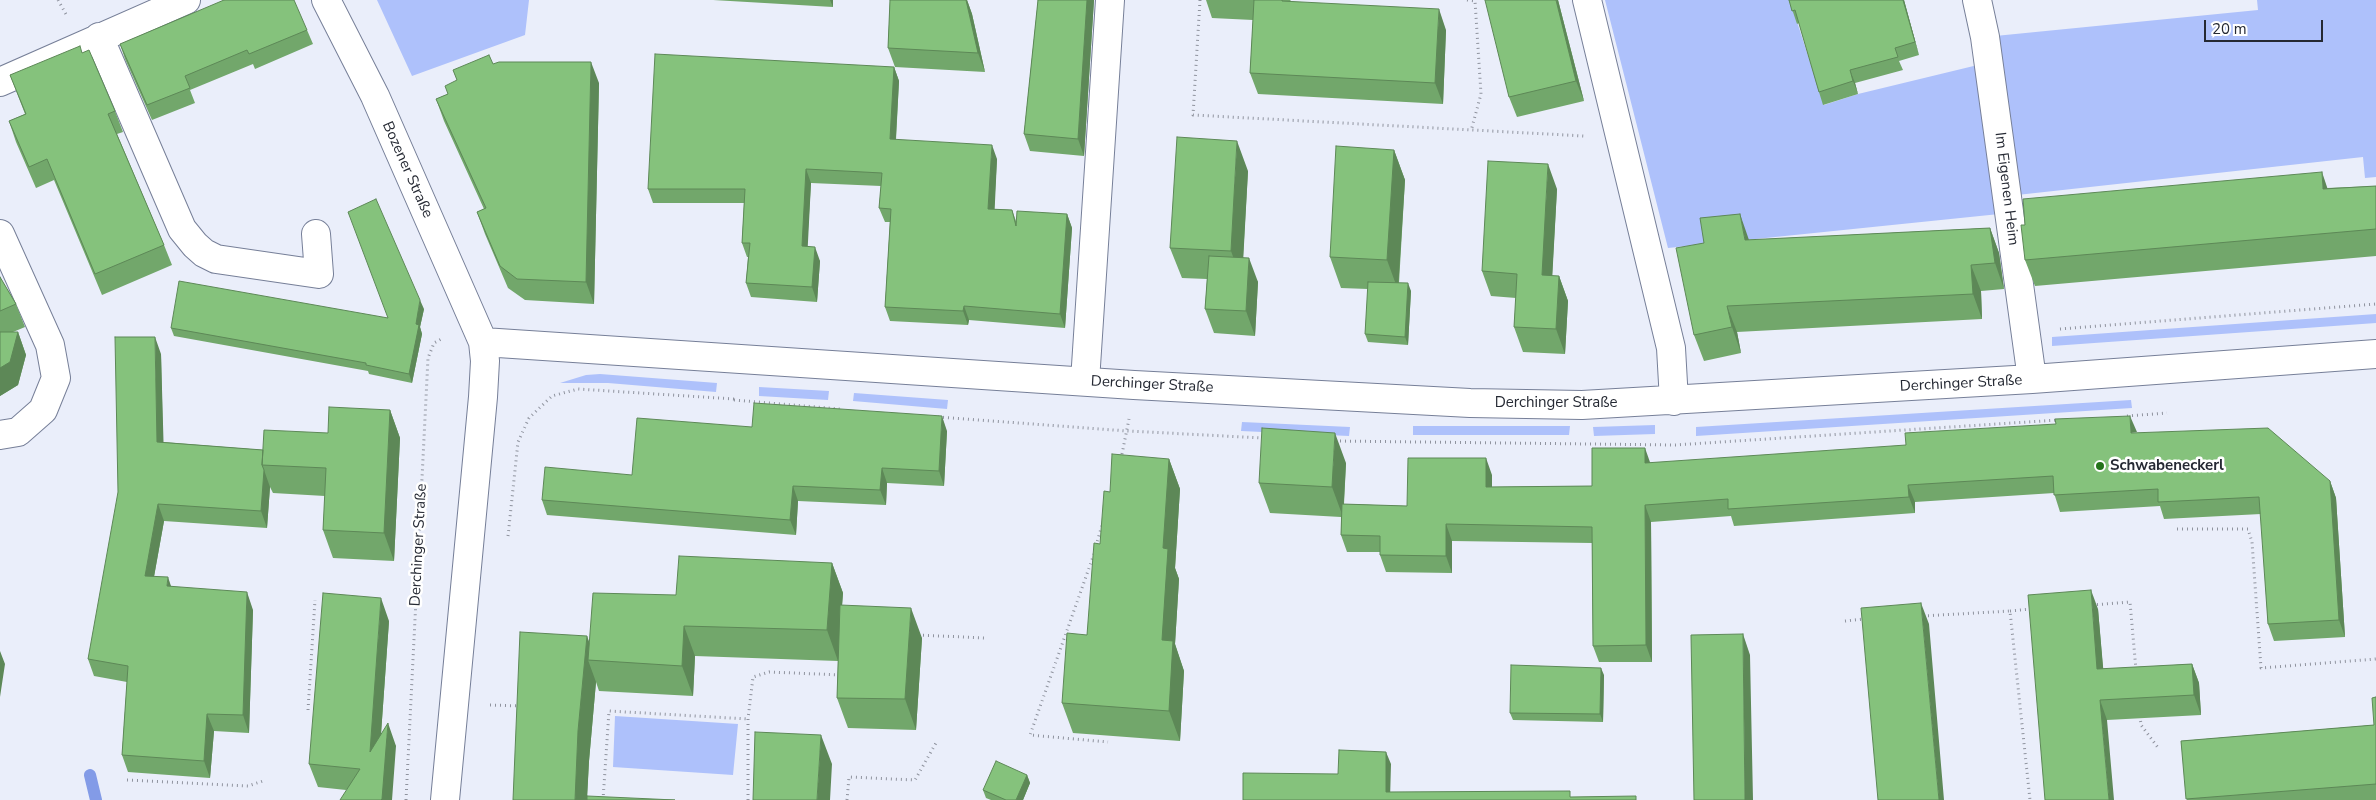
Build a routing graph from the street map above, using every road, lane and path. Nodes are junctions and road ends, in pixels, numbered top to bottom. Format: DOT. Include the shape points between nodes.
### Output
graph roads {
  1 [pos="186,0"];
  2 [pos="326,0"];
  3 [pos="1110,0"];
  4 [pos="1200,0"];
  5 [pos="1467,0"];
  6 [pos="1587,0"];
  7 [pos="1977,0"];
  8 [pos="99,37"];
  9 [pos="0,82"];
  10 [pos="1471,131"];
  11 [pos="1620,137"];
  12 [pos="0,234"];
  13 [pos="316,234"];
  14 [pos="2376,304"];
  15 [pos="2025,332"];
  16 [pos="483,342"];
  17 [pos="2376,354"];
  18 [pos="736,359"];
  19 [pos="2032,379"];
  20 [pos="1085,382"];
  21 [pos="1134,385"];
  22 [pos="1674,401"];
  23 [pos="0,435"];
  24 [pos="518,442"];
  25 [pos="1119,466"];
  26 [pos="1103,520"];
  27 [pos="2177,530"];
  28 [pos="315,600"];
  29 [pos="2090,605"];
  30 [pos="2040,609"];
  31 [pos="2010,611"];
  32 [pos="1913,617"];
  33 [pos="1874,619"];
  34 [pos="1845,620"];
  35 [pos="916,635"];
  36 [pos="985,638"];
  37 [pos="2376,659"];
  38 [pos="844,668"];
  39 [pos="2136,678"];
  40 [pos="2139,706"];
  41 [pos="308,710"];
  42 [pos="748,719"];
  43 [pos="1108,742"];
  44 [pos="936,743"];
  45 [pos="2158,749"];
  46 [pos="127,780"];
  47 [pos="263,781"];
  48 [pos="406,800"];
  49 [pos="445,800"];
  50 [pos="604,800"];
  51 [pos="748,800"];
  52 [pos="847,800"];
  53 [pos="2030,800"];
  1 -- 8 [label="street"];
  2 -- 16 [label="street, Bozener Straße" via="375,96"];
  3 -- 20 [label="street"];
  4 -- 10 [label="path" via="1193,115"];
  5 -- 10 [label="path" via="1475,1 1481,94"];
  6 -- 11 [label="street"];
  7 -- 15 [label="street, Im Eigenen Heim" via="1985,37"];
  8 -- 9 [label="street"];
  8 -- 13 [label="street" via="182,229 195,245 216,258 319,274"];
  10 -- 11 [label="path"];
  11 -- 22 [label="street" via="1671,348"];
  12 -- 23 [label="street" via="50,345 56,378 43,410 18,432"];
  14 -- 15 [label="path"];
  15 -- 19 [label="street, Im Eigenen Heim"];
  16 -- 18 [label="street, Derchinger Straße"];
  16 -- 48 [label="path, Derchinger Straße" via="441,338 434,343 428,358"];
  16 -- 49 [label="street" via="485,361 481,415"];
  17 -- 19 [label="street, Derchinger Straße"];
  18 -- 20 [label="street, Derchinger Straße"];
  18 -- 24 [label="path" via="734,400 578,389 552,396 529,418"];
  19 -- 22 [label="street, Derchinger Straße"];
  20 -- 21 [label="street, Derchinger Straße"];
  21 -- 22 [label="street, Derchinger Straße" via="1470,403 1582,405"];
  21 -- 25 [label="path" via="1127,439"];
  26 -- 43 [label="path" via="1030,734"];
  27 -- 37 [label="path" via="2248,529 2252,542 2262,668"];
  28 -- 41 [label="path"];
  29 -- 39 [label="path" via="2130,602"];
  30 -- 31 [label="path"];
  31 -- 32 [label="path"];
  31 -- 53 [label="path"];
  33 -- 34 [label="path"];
  35 -- 36 [label="path"];
  38 -- 42 [label="path" via="844,675 769,672 753,677"];
  40 -- 45 [label="path" via="2141,726"];
  42 -- 50 [label="path" via="609,711"];
  42 -- 51 [label="path"];
  44 -- 52 [label="path" via="915,780 849,777"];
  46 -- 47 [label="path" via="248,786"];
}
